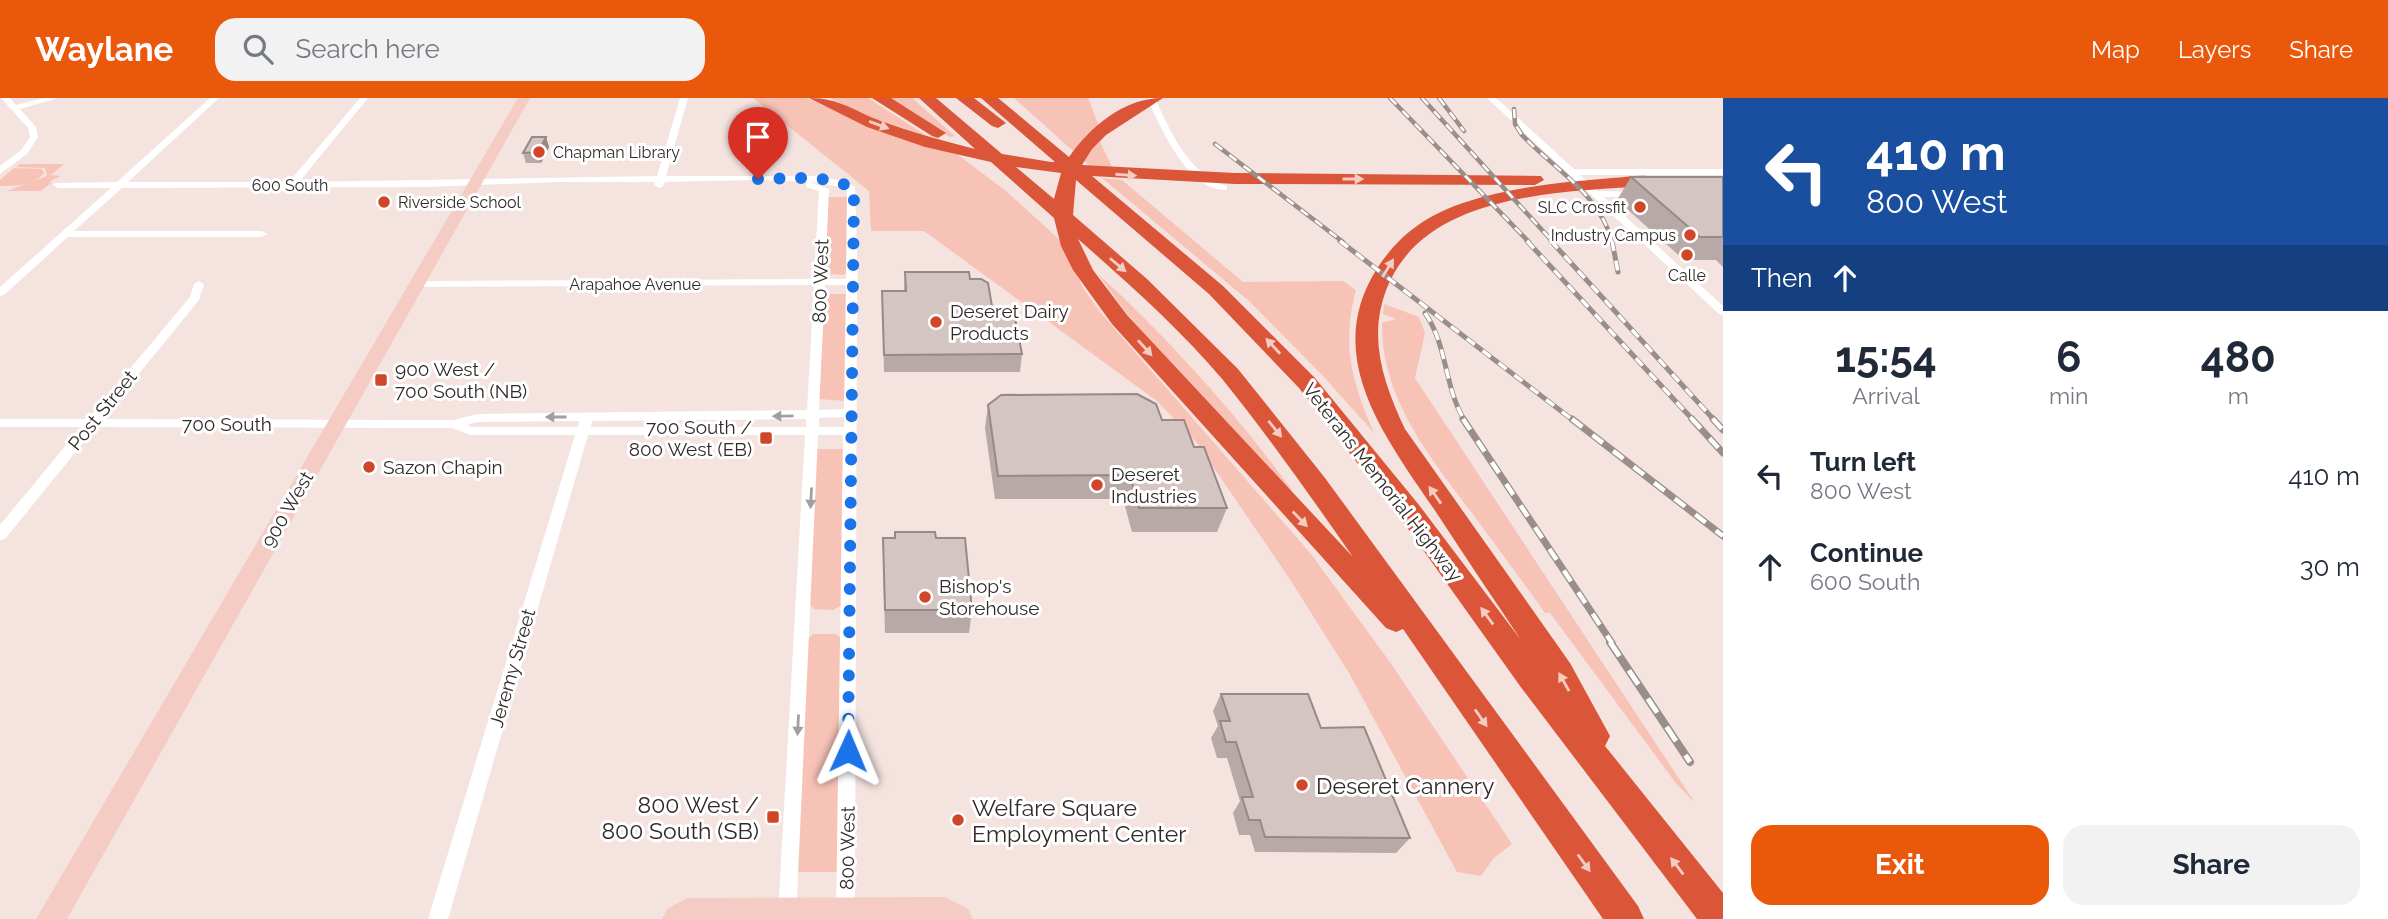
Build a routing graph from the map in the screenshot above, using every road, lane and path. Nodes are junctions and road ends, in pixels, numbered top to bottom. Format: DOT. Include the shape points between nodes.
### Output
graph roads {
  1 [pos="5,98"];
  2 [pos="54,98"];
  3 [pos="215,98"];
  4 [pos="364,98"];
  5 [pos="524,98"];
  6 [pos="684,98"];
  7 [pos="817,98"];
  8 [pos="880,98"];
  9 [pos="927,98"];
  10 [pos="950,98"];
  11 [pos="964,98"];
  12 [pos="989,98"];
  13 [pos="1001,98"];
  14 [pos="1153,98"];
  15 [pos="1491,98"];
  16 [pos="15,108"];
  17 [pos="0,171"];
  18 [pos="1571,172"];
  19 [pos="1723,172"];
  20 [pos="813,179"];
  21 [pos="1085,179"];
  22 [pos="659,182"];
  23 [pos="474,183"];
  24 [pos="58,185"];
  25 [pos="120,185"];
  26 [pos="291,185"];
  27 [pos="1648,187"];
  28 [pos="1224,188"];
  29 [pos="824,189"];
  30 [pos="1595,194"];
  31 [pos="1048,204"];
  32 [pos="65,234"];
  33 [pos="262,234"];
  34 [pos="1085,237"];
  35 [pos="1166,246"];
  36 [pos="853,282"];
  37 [pos="199,284"];
  38 [pos="416,284"];
  39 [pos="820,284"];
  40 [pos="0,293"];
  41 [pos="1723,312"];
  42 [pos="851,413"];
  43 [pos="0,423"];
  44 [pos="92,423"];
  45 [pos="815,423"];
  46 [pos="336,424"];
  47 [pos="585,424"];
  48 [pos="851,431"];
  49 [pos="0,535"];
  50 [pos="1460,688"];
  51 [pos="1633,806"];
  52 [pos="788,916"];
  53 [pos="846,916"];
  54 [pos="51,919"];
  55 [pos="438,919"];
  56 [pos="677,919"];
  57 [pos="958,919"];
  58 [pos="1625,919"];
  59 [pos="1720,919"];
  1 -- 16 [label="street"];
  2 -- 16 [label="street"];
  3 -- 25 [label="street"];
  4 -- 26 [label="street"];
  5 -- 23 [label="main road, 900 West"];
  6 -- 22 [label="street"];
  7 -- 27 [label="highway, one-way" via="864,120 942,145 1108,173"];
  8 -- 31 [label="highway"];
  9 -- 31 [label="highway"];
  10 -- 34 [label="highway"];
  11 -- 35 [label="highway"];
  12 -- 21 [label="highway, Veterans Memorial Highway"];
  13 -- 21 [label="highway"];
  14 -- 28 [label="street" via="1178,153 1210,184"];
  14 -- 50 [label="highway, one-way" via="1107,124 1082,149 1067,177 1065,226 1074,254 1115,315"];
  15 -- 18 [label="street"];
  16 -- 17 [label="street" via="34,137 24,152"];
  18 -- 19 [label="street"];
  18 -- 30 [label="street"];
  20 -- 22 [label="street, 600 South"];
  20 -- 36 [label="street, 800 West" via="842,183 854,191"];
  21 -- 35 [label="highway, Veterans Memorial Highway"];
  22 -- 23 [label="street, 600 South"];
  22 -- 29 [label="street, 600 South" via="813,185"];
  23 -- 26 [label="street, 600 South"];
  23 -- 38 [label="main road, 900 West"];
  24 -- 25 [label="street, 600 South"];
  25 -- 26 [label="street, 600 South"];
  25 -- 32 [label="street"];
  27 -- 30 [label="street"];
  51 -- 27 [label="highway, one-way" via="1559,672 1394,431 1370,373 1365,331 1380,280 1408,241 1444,218 1537,191"];
  29 -- 39 [label="street, 800 West"];
  30 -- 41 [label="street"];
  31 -- 34 [label="highway"];
  32 -- 33 [label="street"];
  32 -- 40 [label="street"];
  34 -- 50 [label="highway, one-way" via="1180,321 1230,374 1316,484"];
  51 -- 35 [label="highway, Veterans Memorial Highway, one-way" via="1349,434 1266,339"];
  36 -- 39 [label="street, Arapahoe Avenue"];
  36 -- 42 [label="street, 800 West"];
  37 -- 44 [label="street, Post Street" via="195,298"];
  38 -- 39 [label="street, Arapahoe Avenue"];
  38 -- 46 [label="main road, 900 West"];
  39 -- 45 [label="street, 800 West"];
  42 -- 45 [label="street, 700 South"];
  42 -- 48 [label="street, 800 West"];
  43 -- 44 [label="street, 700 South"];
  44 -- 46 [label="street, 700 South"];
  44 -- 49 [label="street, Post Street"];
  45 -- 47 [label="street, 700 South"];
  45 -- 48 [label="street, 700 South"];
  45 -- 52 [label="street, 800 West, one-way"];
  46 -- 47 [label="street, 700 South" via="454,424 470,430"];
  46 -- 54 [label="main road, 900 West"];
  47 -- 55 [label="street, Jeremy Street"];
  48 -- 53 [label="street, 800 West"];
  50 -- 58 [label="highway, one-way"];
  59 -- 51 [label="highway, Veterans Memorial Highway, one-way"];
  52 -- 53 [label="main road"];
  52 -- 56 [label="main road" via="687,914"];
  53 -- 57 [label="main road" via="945,912"];
}
